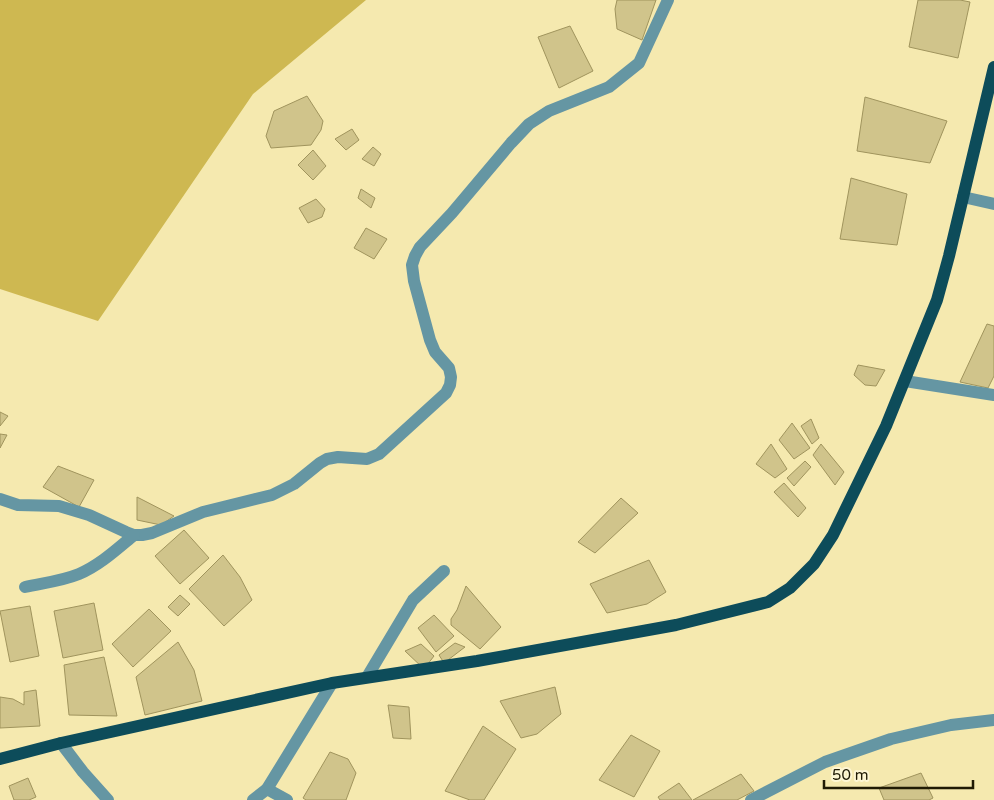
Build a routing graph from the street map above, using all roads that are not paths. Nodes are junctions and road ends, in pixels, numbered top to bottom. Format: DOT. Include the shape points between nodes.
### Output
graph roads {
  1 [pos="668,0"];
  2 [pos="994,67"];
  3 [pos="963,197"];
  4 [pos="994,204"];
  5 [pos="906,380"];
  6 [pos="994,395"];
  7 [pos="0,499"];
  8 [pos="134,535"];
  9 [pos="444,571"];
  10 [pos="25,587"];
  11 [pos="367,677"];
  12 [pos="332,683"];
  13 [pos="994,720"];
  14 [pos="62,743"];
  15 [pos="0,759"];
  16 [pos="267,789"];
  17 [pos="108,800"];
  18 [pos="253,800"];
  19 [pos="287,800"];
  20 [pos="751,800"];
  1 -- 8 [label="street" via="639,62 609,87 529,124 420,247 412,264 414,281 430,340 435,352 449,368 451,377 446,393 373,457 327,459 294,484 272,495 203,512 152,533"];
  2 -- 3 [label="main road"];
  3 -- 4 [label="street"];
  3 -- 5 [label="main road" via="937,300"];
  5 -- 6 [label="street"];
  5 -- 11 [label="main road" via="833,535 814,564 790,588 768,602 676,625 477,662"];
  7 -- 8 [label="street" via="18,505 59,506"];
  8 -- 10 [label="street" via="79,574"];
  9 -- 11 [label="street" via="413,600"];
  11 -- 12 [label="main road"];
  12 -- 14 [label="main road"];
  12 -- 16 [label="street"];
  13 -- 20 [label="street" via="951,725 891,739 825,762"];
  14 -- 15 [label="main road"];
  14 -- 17 [label="street"];
  16 -- 18 [label="street"];
  16 -- 19 [label="street"];
}
